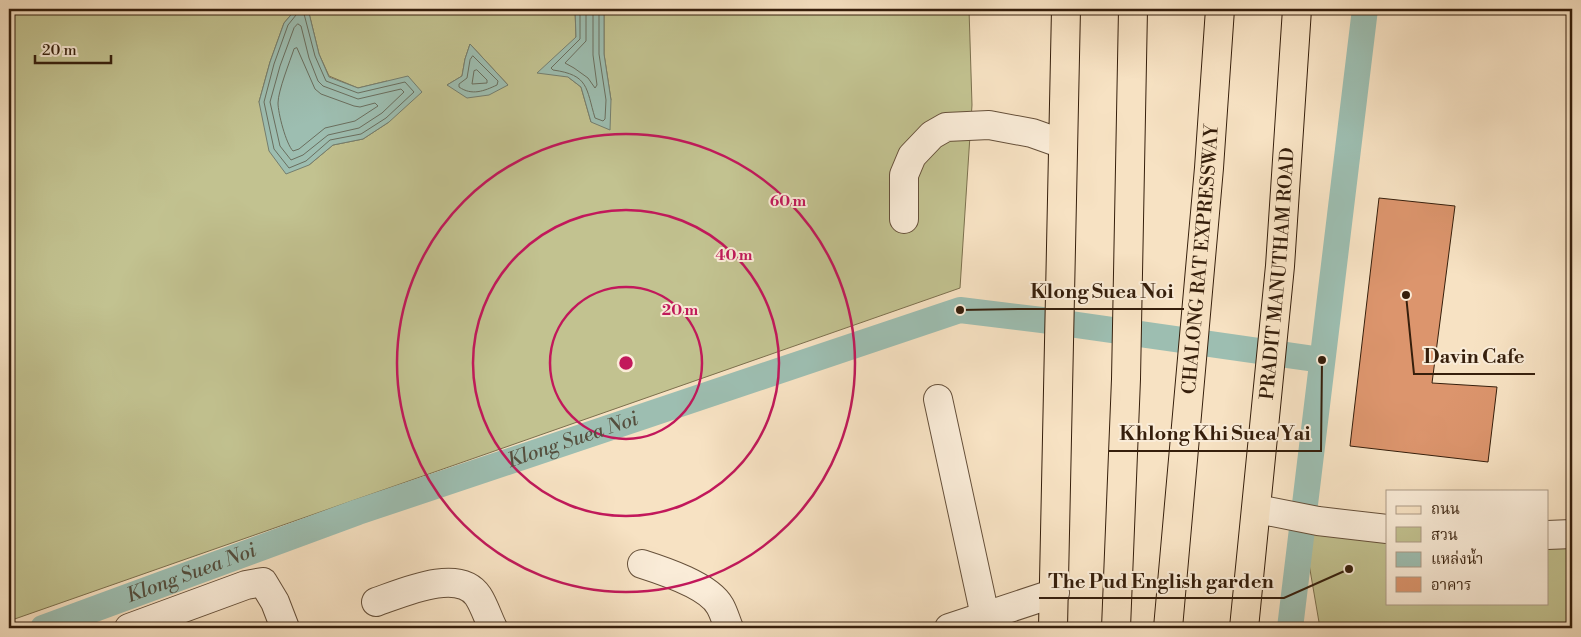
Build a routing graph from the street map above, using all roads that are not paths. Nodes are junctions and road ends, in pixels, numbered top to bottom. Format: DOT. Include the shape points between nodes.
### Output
graph roads {
  1 [pos="1066,9"];
  2 [pos="1133,9"];
  3 [pos="1220,9"];
  4 [pos="1297,15"];
  5 [pos="1063,144"];
  6 [pos="904,219"];
  7 [pos="938,399"];
  8 [pos="1256,509"];
  9 [pos="1386,529"];
  10 [pos="1572,534"];
  11 [pos="1548,535"];
  12 [pos="642,564"];
  13 [pos="1055,594"];
  14 [pos="376,602"];
  15 [pos="985,616"];
  16 [pos="186,619"];
  17 [pos="129,628"];
  18 [pos="285,628"];
  19 [pos="492,628"];
  20 [pos="729,628"];
  21 [pos="949,628"];
  22 [pos="1054,628"];
  23 [pos="1116,628"];
  24 [pos="1168,628"];
  25 [pos="1244,628"];
  1 -- 5 [label="main road"];
  2 -- 23 [label="main road" via="1126,379"];
  3 -- 24 [label="main road, CHALONG RAT EXPRESSWAY"];
  4 -- 8 [label="main road, PRADIT MANUTHAM ROAD" via="1280,266"];
  5 -- 6 [label="street" via="1032,133 989,125 946,127 932,135 912,156 904,174"];
  5 -- 13 [label="main road"];
  7 -- 15 [label="street"];
  8 -- 9 [label="street"];
  8 -- 25 [label="main road, PRADIT MANUTHAM ROAD"];
  10 -- 11 [label="street"];
  12 -- 20 [label="street" via="707,593 720,605"];
  13 -- 15 [label="street"];
  13 -- 22 [label="main road"];
  14 -- 19 [label="street" via="437,582 461,583 478,595"];
  15 -- 21 [label="street"];
  16 -- 17 [label="street"];
  16 -- 18 [label="street" via="246,585 263,582"];
}
